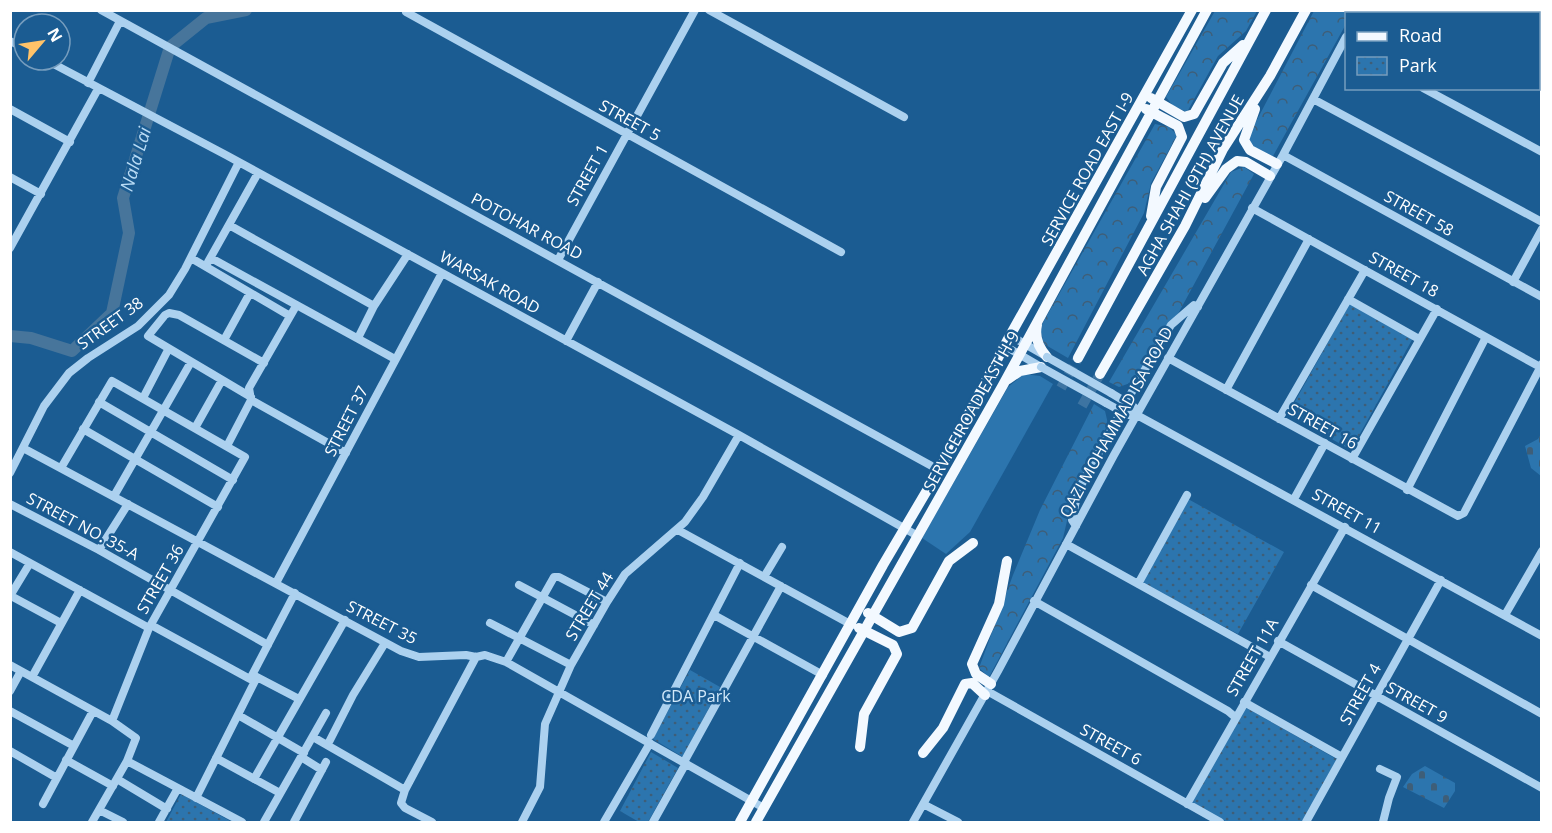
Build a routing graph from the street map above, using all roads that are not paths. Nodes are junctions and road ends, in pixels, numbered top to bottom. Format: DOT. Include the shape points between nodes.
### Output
graph roads {
  1 [pos="101,10"];
  2 [pos="695,10"];
  3 [pos="709,10"];
  4 [pos="1192,10"];
  5 [pos="1207,10"];
  6 [pos="1266,10"];
  7 [pos="1306,10"];
  8 [pos="406,12"];
  9 [pos="120,21"];
  10 [pos="1251,38"];
  11 [pos="1344,46"];
  12 [pos="68,72"];
  13 [pos="1270,76"];
  14 [pos="88,83"];
  15 [pos="98,88"];
  16 [pos="1427,90"];
  17 [pos="1146,95"];
  18 [pos="1313,99"];
  19 [pos="1158,102"];
  20 [pos="1140,106"];
  21 [pos="10,109"];
  22 [pos="1152,112"];
  23 [pos="904,117"];
  24 [pos="626,135"];
  25 [pos="70,142"];
  26 [pos="1542,152"];
  27 [pos="1280,159"];
  28 [pos="239,162"];
  29 [pos="258,172"];
  30 [pos="1270,176"];
  31 [pos="10,177"];
  32 [pos="41,194"];
  33 [pos="1252,208"];
  34 [pos="1542,222"];
  35 [pos="10,225"];
  36 [pos="228,225"];
  37 [pos="1149,226"];
  38 [pos="1185,226"];
  39 [pos="1542,229"];
  40 [pos="20,231"];
  41 [pos="1309,239"];
  42 [pos="10,248"];
  43 [pos="841,252"];
  44 [pos="408,254"];
  45 [pos="191,258"];
  46 [pos="211,258"];
  47 [pos="558,260"];
  48 [pos="205,267"];
  49 [pos="1365,270"];
  50 [pos="442,273"];
  51 [pos="598,282"];
  52 [pos="1512,282"];
  53 [pos="250,293"];
  54 [pos="1542,297"];
  55 [pos="1348,299"];
  56 [pos="296,306"];
  57 [pos="374,306"];
  58 [pos="1198,307"];
  59 [pos="1437,309"];
  60 [pos="290,316"];
  61 [pos="1039,319"];
  62 [pos="1486,337"];
  63 [pos="358,338"];
  64 [pos="1419,339"];
  65 [pos="224,340"];
  66 [pos="567,341"];
  67 [pos="1008,341"];
  68 [pos="168,350"];
  69 [pos="1022,350"];
  70 [pos="1078,358"];
  71 [pos="1168,358"];
  72 [pos="395,359"];
  73 [pos="190,362"];
  74 [pos="1044,362"];
  75 [pos="264,363"];
  76 [pos="1541,366"];
  77 [pos="1100,374"];
  78 [pos="222,380"];
  79 [pos="1003,385"];
  80 [pos="1226,390"];
  81 [pos="143,398"];
  82 [pos="251,398"];
  83 [pos="99,402"];
  84 [pos="1127,402"];
  85 [pos="164,410"];
  86 [pos="1121,412"];
  87 [pos="1136,414"];
  88 [pos="1280,419"];
  89 [pos="195,428"];
  90 [pos="83,429"];
  91 [pos="151,433"];
  92 [pos="739,435"];
  93 [pos="1325,443"];
  94 [pos="227,446"];
  95 [pos="23,448"];
  96 [pos="346,453"];
  97 [pos="135,459"];
  98 [pos="1352,459"];
  99 [pos="61,468"];
  100 [pos="939,470"];
  101 [pos="10,472"];
  102 [pos="233,480"];
  103 [pos="1407,490"];
  104 [pos="1187,495"];
  105 [pos="114,496"];
  106 [pos="1294,499"];
  107 [pos="10,504"];
  108 [pos="128,504"];
  109 [pos="218,507"];
  110 [pos="1076,526"];
  111 [pos="1345,527"];
  112 [pos="905,528"];
  113 [pos="678,530"];
  114 [pos="918,536"];
  115 [pos="198,541"];
  116 [pos="973,543"];
  117 [pos="1066,544"];
  118 [pos="782,547"];
  119 [pos="99,550"];
  120 [pos="10,552"];
  121 [pos="1541,552"];
  122 [pos="1007,561"];
  123 [pos="30,563"];
  124 [pos="740,563"];
  125 [pos="764,577"];
  126 [pos="1441,580"];
  127 [pos="276,583"];
  128 [pos="1138,584"];
  129 [pos="519,585"];
  130 [pos="781,585"];
  131 [pos="1311,585"];
  132 [pos="80,590"];
  133 [pos="171,590"];
  134 [pos="296,593"];
  135 [pos="11,596"];
  136 [pos="542,598"];
  137 [pos="607,602"];
  138 [pos="1034,602"];
  139 [pos="860,608"];
  140 [pos="714,615"];
  141 [pos="1505,615"];
  142 [pos="873,616"];
  143 [pos="345,620"];
  144 [pos="61,623"];
  145 [pos="490,623"];
  146 [pos="594,625"];
  147 [pos="852,625"];
  148 [pos="150,627"];
  149 [pos="865,630"];
  150 [pos="1542,636"];
  151 [pos="753,637"];
  152 [pos="521,638"];
  153 [pos="1408,640"];
  154 [pos="1278,641"];
  155 [pos="385,643"];
  156 [pos="268,645"];
  157 [pos="476,657"];
  158 [pos="1270,657"];
  159 [pos="506,662"];
  160 [pos="10,665"];
  161 [pos="571,666"];
  162 [pos="21,671"];
  163 [pos="824,675"];
  164 [pos="255,676"];
  165 [pos="32,677"];
  166 [pos="988,690"];
  167 [pos="10,691"];
  168 [pos="558,692"];
  169 [pos="1376,696"];
  170 [pos="299,699"];
  171 [pos="1244,702"];
  172 [pos="10,711"];
  173 [pos="93,711"];
  174 [pos="326,713"];
  175 [pos="1542,714"];
  176 [pos="238,715"];
  177 [pos="1235,717"];
  178 [pos="112,721"];
  179 [pos="790,735"];
  180 [pos="313,737"];
  181 [pos="278,738"];
  182 [pos="650,739"];
  183 [pos="803,742"];
  184 [pos="328,744"];
  185 [pos="74,746"];
  186 [pos="860,747"];
  187 [pos="923,753"];
  188 [pos="302,755"];
  189 [pos="12,756"];
  190 [pos="1342,757"];
  191 [pos="216,758"];
  192 [pos="66,760"];
  193 [pos="127,761"];
  194 [pos="685,762"];
  195 [pos="1380,769"];
  196 [pos="57,778"];
  197 [pos="254,779"];
  198 [pos="115,782"];
  199 [pos="178,788"];
  200 [pos="1542,788"];
  201 [pos="405,790"];
  202 [pos="280,793"];
  203 [pos="196,798"];
  204 [pos="753,800"];
  205 [pos="42,804"];
  206 [pos="923,804"];
  207 [pos="1187,804"];
  208 [pos="764,808"];
  209 [pos="167,809"];
  210 [pos="99,810"];
  211 [pos="92,822"];
  212 [pos="123,822"];
  213 [pos="159,822"];
  214 [pos="242,822"];
  215 [pos="264,822"];
  216 [pos="294,822"];
  217 [pos="432,822"];
  218 [pos="522,822"];
  219 [pos="604,822"];
  220 [pos="653,822"];
  221 [pos="740,822"];
  222 [pos="756,822"];
  223 [pos="913,822"];
  224 [pos="958,822"];
  225 [pos="1220,822"];
  226 [pos="1306,822"];
  227 [pos="1383,822"];
  1 -- 9 [label="street, POTOHAR ROAD"];
  2 -- 24 [label="street, STREET 1"];
  3 -- 23 [label="street"];
  4 -- 17 [label="main road, SERVICE ROAD EAST I-9"];
  5 -- 19 [label="main road, SERVICE ROAD EAST H-9"];
  6 -- 10 [label="main road, AGHA SHAHI (9TH) AVENUE"];
  7 -- 13 [label="main road, AGHA SHAHI (9TH) AVENUE"];
  8 -- 24 [label="street, STREET 5"];
  9 -- 14 [label="street"];
  9 -- 47 [label="street, POTOHAR ROAD"];
  10 -- 19 [label="main road" via="1223,63 1194,114 1184,117"];
  10 -- 37 [label="main road, AGHA SHAHI (9TH) AVENUE"];
  11 -- 18 [label="street, QAZI MOHAMMAD ISA ROAD"];
  12 -- 14 [label="street, WARSAK ROAD"];
  13 -- 27 [label="main road" via="1245,140 1250,150"];
  13 -- 38 [label="main road, AGHA SHAHI (9TH) AVENUE" via="1223,149"];
  14 -- 15 [label="street, WARSAK ROAD"];
  15 -- 25 [label="street"];
  15 -- 28 [label="street, WARSAK ROAD"];
  16 -- 26 [label="street"];
  17 -- 19 [label="main road"];
  17 -- 20 [label="main road, SERVICE ROAD EAST I-9"];
  18 -- 27 [label="street, QAZI MOHAMMAD ISA ROAD"];
  18 -- 34 [label="street"];
  19 -- 22 [label="main road, SERVICE ROAD EAST H-9"];
  20 -- 22 [label="main road"];
  20 -- 67 [label="main road, SERVICE ROAD EAST I-9"];
  21 -- 25 [label="street"];
  22 -- 37 [label="main road" via="1178,126 1182,137 1156,187"];
  22 -- 61 [label="main road, SERVICE ROAD EAST H-9"];
  24 -- 43 [label="street, STREET 5"];
  24 -- 47 [label="street, STREET 1"];
  25 -- 32 [label="street"];
  27 -- 30 [label="street, QAZI MOHAMMAD ISA ROAD"];
  27 -- 52 [label="street, STREET 58"];
  28 -- 29 [label="street, WARSAK ROAD"];
  28 -- 45 [label="street, STREET 38"];
  29 -- 36 [label="street"];
  29 -- 44 [label="street, WARSAK ROAD"];
  30 -- 33 [label="street, QAZI MOHAMMAD ISA ROAD"];
  30 -- 38 [label="main road" via="1238,161 1226,169"];
  31 -- 32 [label="street"];
  32 -- 40 [label="street"];
  33 -- 41 [label="street, STREET 18"];
  33 -- 58 [label="street, QAZI MOHAMMAD ISA ROAD"];
  35 -- 40 [label="street"];
  36 -- 46 [label="street"];
  36 -- 57 [label="street"];
  37 -- 70 [label="main road, AGHA SHAHI (9TH) AVENUE"];
  38 -- 77 [label="main road, AGHA SHAHI (9TH) AVENUE"];
  39 -- 52 [label="street"];
  40 -- 42 [label="street"];
  41 -- 49 [label="street, STREET 18"];
  41 -- 80 [label="street"];
  44 -- 50 [label="street, WARSAK ROAD"];
  44 -- 57 [label="street"];
  45 -- 48 [label="street"];
  45 -- 95 [label="street, STREET 38" via="169,296 138,326 88,358 63,380 44,406"];
  46 -- 48 [label="street"];
  46 -- 56 [label="street"];
  47 -- 51 [label="street, POTOHAR ROAD"];
  48 -- 53 [label="street"];
  49 -- 55 [label="street"];
  49 -- 59 [label="street, STREET 18"];
  50 -- 66 [label="street, WARSAK ROAD"];
  50 -- 72 [label="street, STREET 37"];
  51 -- 66 [label="street"];
  51 -- 100 [label="street, POTOHAR ROAD"];
  52 -- 54 [label="street, STREET 58"];
  53 -- 60 [label="street"];
  53 -- 65 [label="street"];
  55 -- 64 [label="street"];
  55 -- 88 [label="street"];
  56 -- 60 [label="street"];
  56 -- 63 [label="street"];
  57 -- 63 [label="street"];
  58 -- 71 [label="street, QAZI MOHAMMAD ISA ROAD"];
  58 -- 84 [label="street" via="1194,305 1171,325"];
  59 -- 62 [label="street, STREET 18"];
  59 -- 64 [label="street"];
  60 -- 75 [label="street"];
  61 -- 69 [label="main road, SERVICE ROAD EAST H-9"];
  61 -- 74 [label="main road" via="1036,340"];
  62 -- 76 [label="street, STREET 18"];
  62 -- 103 [label="street"];
  63 -- 72 [label="street"];
  64 -- 98 [label="street"];
  65 -- 68 [label="street" via="169,313 148,336"];
  65 -- 75 [label="street"];
  66 -- 92 [label="street, WARSAK ROAD"];
  67 -- 69 [label="street"];
  67 -- 100 [label="main road, SERVICE ROAD EAST H-9"];
  68 -- 73 [label="street"];
  68 -- 81 [label="street"];
  69 -- 74 [label="street"];
  69 -- 79 [label="main road, SERVICE ROAD EAST H-9"];
  71 -- 80 [label="street, STREET 16"];
  71 -- 87 [label="street, QAZI MOHAMMAD ISA ROAD"];
  72 -- 96 [label="street, STREET 37"];
  73 -- 78 [label="street"];
  73 -- 85 [label="street"];
  74 -- 79 [label="main road" via="1020,371"];
  74 -- 84 [label="street, bridge"];
  74 -- 86 [label="street, bridge"];
  75 -- 82 [label="street" via="249,388"];
  76 -- 103 [label="street, STREET 16" via="1464,513 1458,516"];
  78 -- 82 [label="street"];
  78 -- 89 [label="street"];
  79 -- 114 [label="main road, SERVICE ROAD EAST H-9"];
  80 -- 88 [label="street, STREET 16"];
  81 -- 83 [label="street" via="112,381"];
  81 -- 85 [label="street"];
  82 -- 94 [label="street"];
  82 -- 96 [label="street"];
  83 -- 90 [label="street"];
  83 -- 91 [label="street"];
  84 -- 86 [label="street"];
  84 -- 87 [label="street" via="1134,406"];
  85 -- 89 [label="street"];
  85 -- 91 [label="street"];
  86 -- 87 [label="street" via="1128,416"];
  86 -- 110 [label="street" via="1078,491 1072,520"];
  87 -- 106 [label="street, STREET 11"];
  87 -- 110 [label="street, QAZI MOHAMMAD ISA ROAD"];
  88 -- 93 [label="street, STREET 16"];
  89 -- 94 [label="street"];
  90 -- 97 [label="street"];
  90 -- 99 [label="street"];
  91 -- 97 [label="street"];
  91 -- 102 [label="street"];
  92 -- 112 [label="street, WARSAK ROAD"];
  92 -- 113 [label="street, STREET 44" via="703,497"];
  93 -- 98 [label="street, STREET 16"];
  93 -- 106 [label="street"];
  94 -- 102 [label="street, STREET 36" via="245,457"];
  95 -- 99 [label="street, STREET 35"];
  95 -- 101 [label="street, STREET 38"];
  96 -- 127 [label="street, STREET 37"];
  97 -- 105 [label="street"];
  97 -- 109 [label="street"];
  98 -- 103 [label="street, STREET 16"];
  99 -- 105 [label="street, STREET 35"];
  100 -- 112 [label="main road, SERVICE ROAD EAST H-9"];
  102 -- 109 [label="street, STREET 36"];
  104 -- 128 [label="street"];
  105 -- 108 [label="street, STREET 35"];
  106 -- 111 [label="street, STREET 11"];
  107 -- 119 [label="street, STREET NO. 35-A"];
  108 -- 115 [label="street, STREET 35"];
  108 -- 119 [label="street"];
  109 -- 115 [label="street, STREET 36"];
  110 -- 117 [label="street, QAZI MOHAMMAD ISA ROAD"];
  111 -- 126 [label="street, STREET 11"];
  111 -- 131 [label="street, STREET 11A"];
  112 -- 114 [label="street, WARSAK ROAD"];
  112 -- 139 [label="main road, SERVICE ROAD EAST H-9"];
  113 -- 124 [label="street"];
  113 -- 137 [label="street, STREET 44" via="626,574"];
  114 -- 142 [label="main road, SERVICE ROAD EAST H-9"];
  115 -- 127 [label="street, STREET 35"];
  115 -- 133 [label="street, STREET 36"];
  116 -- 142 [label="main road" via="949,561 912,628 899,632"];
  117 -- 128 [label="street"];
  117 -- 138 [label="street, QAZI MOHAMMAD ISA ROAD"];
  118 -- 125 [label="street"];
  119 -- 133 [label="street, STREET NO. 35-A"];
  120 -- 123 [label="street"];
  121 -- 141 [label="street"];
  122 -- 166 [label="main road" via="999,604 972,664"];
  123 -- 132 [label="street"];
  123 -- 135 [label="street"];
  124 -- 125 [label="street"];
  124 -- 140 [label="street"];
  125 -- 130 [label="street"];
  126 -- 141 [label="street, STREET 11"];
  126 -- 153 [label="street, STREET 4"];
  127 -- 134 [label="street, STREET 35"];
  128 -- 158 [label="street"];
  129 -- 136 [label="street"];
  130 -- 147 [label="street"];
  130 -- 151 [label="street"];
  131 -- 153 [label="street"];
  131 -- 154 [label="street, STREET 11A"];
  132 -- 144 [label="street"];
  132 -- 148 [label="street"];
  133 -- 148 [label="street, STREET 36"];
  133 -- 156 [label="street, STREET NO. 35-A"];
  134 -- 143 [label="street, STREET 35"];
  134 -- 156 [label="street"];
  135 -- 144 [label="street"];
  136 -- 137 [label="street" via="556,577"];
  136 -- 146 [label="street"];
  136 -- 152 [label="street"];
  137 -- 146 [label="street, STREET 44"];
  138 -- 166 [label="street, QAZI MOHAMMAD ISA ROAD"];
  138 -- 177 [label="street"];
  139 -- 142 [label="main road"];
  139 -- 147 [label="main road, SERVICE ROAD EAST H-9"];
  140 -- 151 [label="street"];
  140 -- 182 [label="street"];
  141 -- 150 [label="street, STREET 11"];
  142 -- 149 [label="main road, SERVICE ROAD EAST H-9"];
  143 -- 155 [label="street, STREET 35"];
  143 -- 170 [label="street"];
  144 -- 165 [label="street"];
  145 -- 152 [label="street"];
  146 -- 161 [label="street, STREET 44"];
  147 -- 149 [label="main road"];
  147 -- 163 [label="main road, SERVICE ROAD EAST H-9"];
  148 -- 164 [label="street" via="248,680"];
  148 -- 178 [label="street, STREET 36"];
  149 -- 183 [label="main road, SERVICE ROAD EAST H-9"];
  149 -- 186 [label="main road" via="893,645 897,654 864,714"];
  151 -- 163 [label="street"];
  151 -- 194 [label="street"];
  152 -- 159 [label="street"];
  152 -- 161 [label="street"];
  153 -- 169 [label="street, STREET 4"];
  153 -- 175 [label="street"];
  154 -- 158 [label="street, STREET 11A"];
  154 -- 169 [label="street, STREET 9"];
  155 -- 157 [label="street, STREET 35" via="420,657"];
  155 -- 184 [label="street"];
  156 -- 164 [label="street"];
  157 -- 159 [label="street, STREET 35" via="485,655"];
  157 -- 201 [label="street"];
  158 -- 171 [label="street, STREET 11A"];
  159 -- 168 [label="street, STREET 35"];
  160 -- 162 [label="street"];
  161 -- 168 [label="street, STREET 44"];
  162 -- 165 [label="street"];
  162 -- 167 [label="street"];
  163 -- 179 [label="main road, SERVICE ROAD EAST H-9"];
  164 -- 170 [label="street"];
  164 -- 176 [label="street"];
  165 -- 173 [label="street"];
  166 -- 187 [label="main road" via="965,684 943,728"];
  166 -- 206 [label="street, QAZI MOHAMMAD ISA ROAD"];
  166 -- 207 [label="street, STREET 6"];
  168 -- 182 [label="street, STREET 35"];
  168 -- 218 [label="street, STREET 44" via="545,724 540,787"];
  169 -- 190 [label="street, STREET 4"];
  169 -- 200 [label="street, STREET 9"];
  170 -- 181 [label="street"];
  171 -- 177 [label="street, STREET 11A"];
  171 -- 190 [label="street"];
  172 -- 185 [label="street"];
  173 -- 178 [label="street"];
  173 -- 185 [label="street"];
  174 -- 180 [label="street"];
  176 -- 181 [label="street"];
  176 -- 191 [label="street"];
  177 -- 207 [label="street, STREET 11A"];
  178 -- 193 [label="street" via="136,738"];
  179 -- 183 [label="main road"];
  179 -- 204 [label="main road, SERVICE ROAD EAST H-9"];
  180 -- 184 [label="street"];
  180 -- 188 [label="street"];
  181 -- 188 [label="street"];
  181 -- 197 [label="street"];
  182 -- 194 [label="street, STREET 35"];
  182 -- 219 [label="street"];
  183 -- 208 [label="main road, SERVICE ROAD EAST H-9"];
  184 -- 201 [label="street"];
  185 -- 192 [label="street"];
  188 -- 202 [label="street"];
  188 -- 216 [label="street" via="324,766"];
  189 -- 196 [label="street"];
  190 -- 226 [label="street, STREET 4"];
  191 -- 197 [label="street"];
  191 -- 203 [label="street"];
  192 -- 196 [label="street"];
  192 -- 198 [label="street"];
  193 -- 198 [label="street"];
  193 -- 199 [label="street"];
  194 -- 204 [label="street, STREET 35"];
  194 -- 220 [label="street"];
  195 -- 227 [label="street" via="1397,777"];
  196 -- 205 [label="street"];
  197 -- 202 [label="street"];
  198 -- 209 [label="street"];
  198 -- 210 [label="street"];
  199 -- 203 [label="street"];
  199 -- 209 [label="street"];
  201 -- 217 [label="street" via="402,806"];
  202 -- 215 [label="street"];
  203 -- 214 [label="street"];
  204 -- 208 [label="street, STREET 35"];
  204 -- 221 [label="main road, SERVICE ROAD EAST H-9"];
  206 -- 223 [label="street, QAZI MOHAMMAD ISA ROAD"];
  206 -- 224 [label="street"];
  207 -- 225 [label="street, STREET 6"];
  208 -- 222 [label="main road, SERVICE ROAD EAST H-9"];
  209 -- 213 [label="street"];
  210 -- 211 [label="street"];
  210 -- 212 [label="street"];
}
